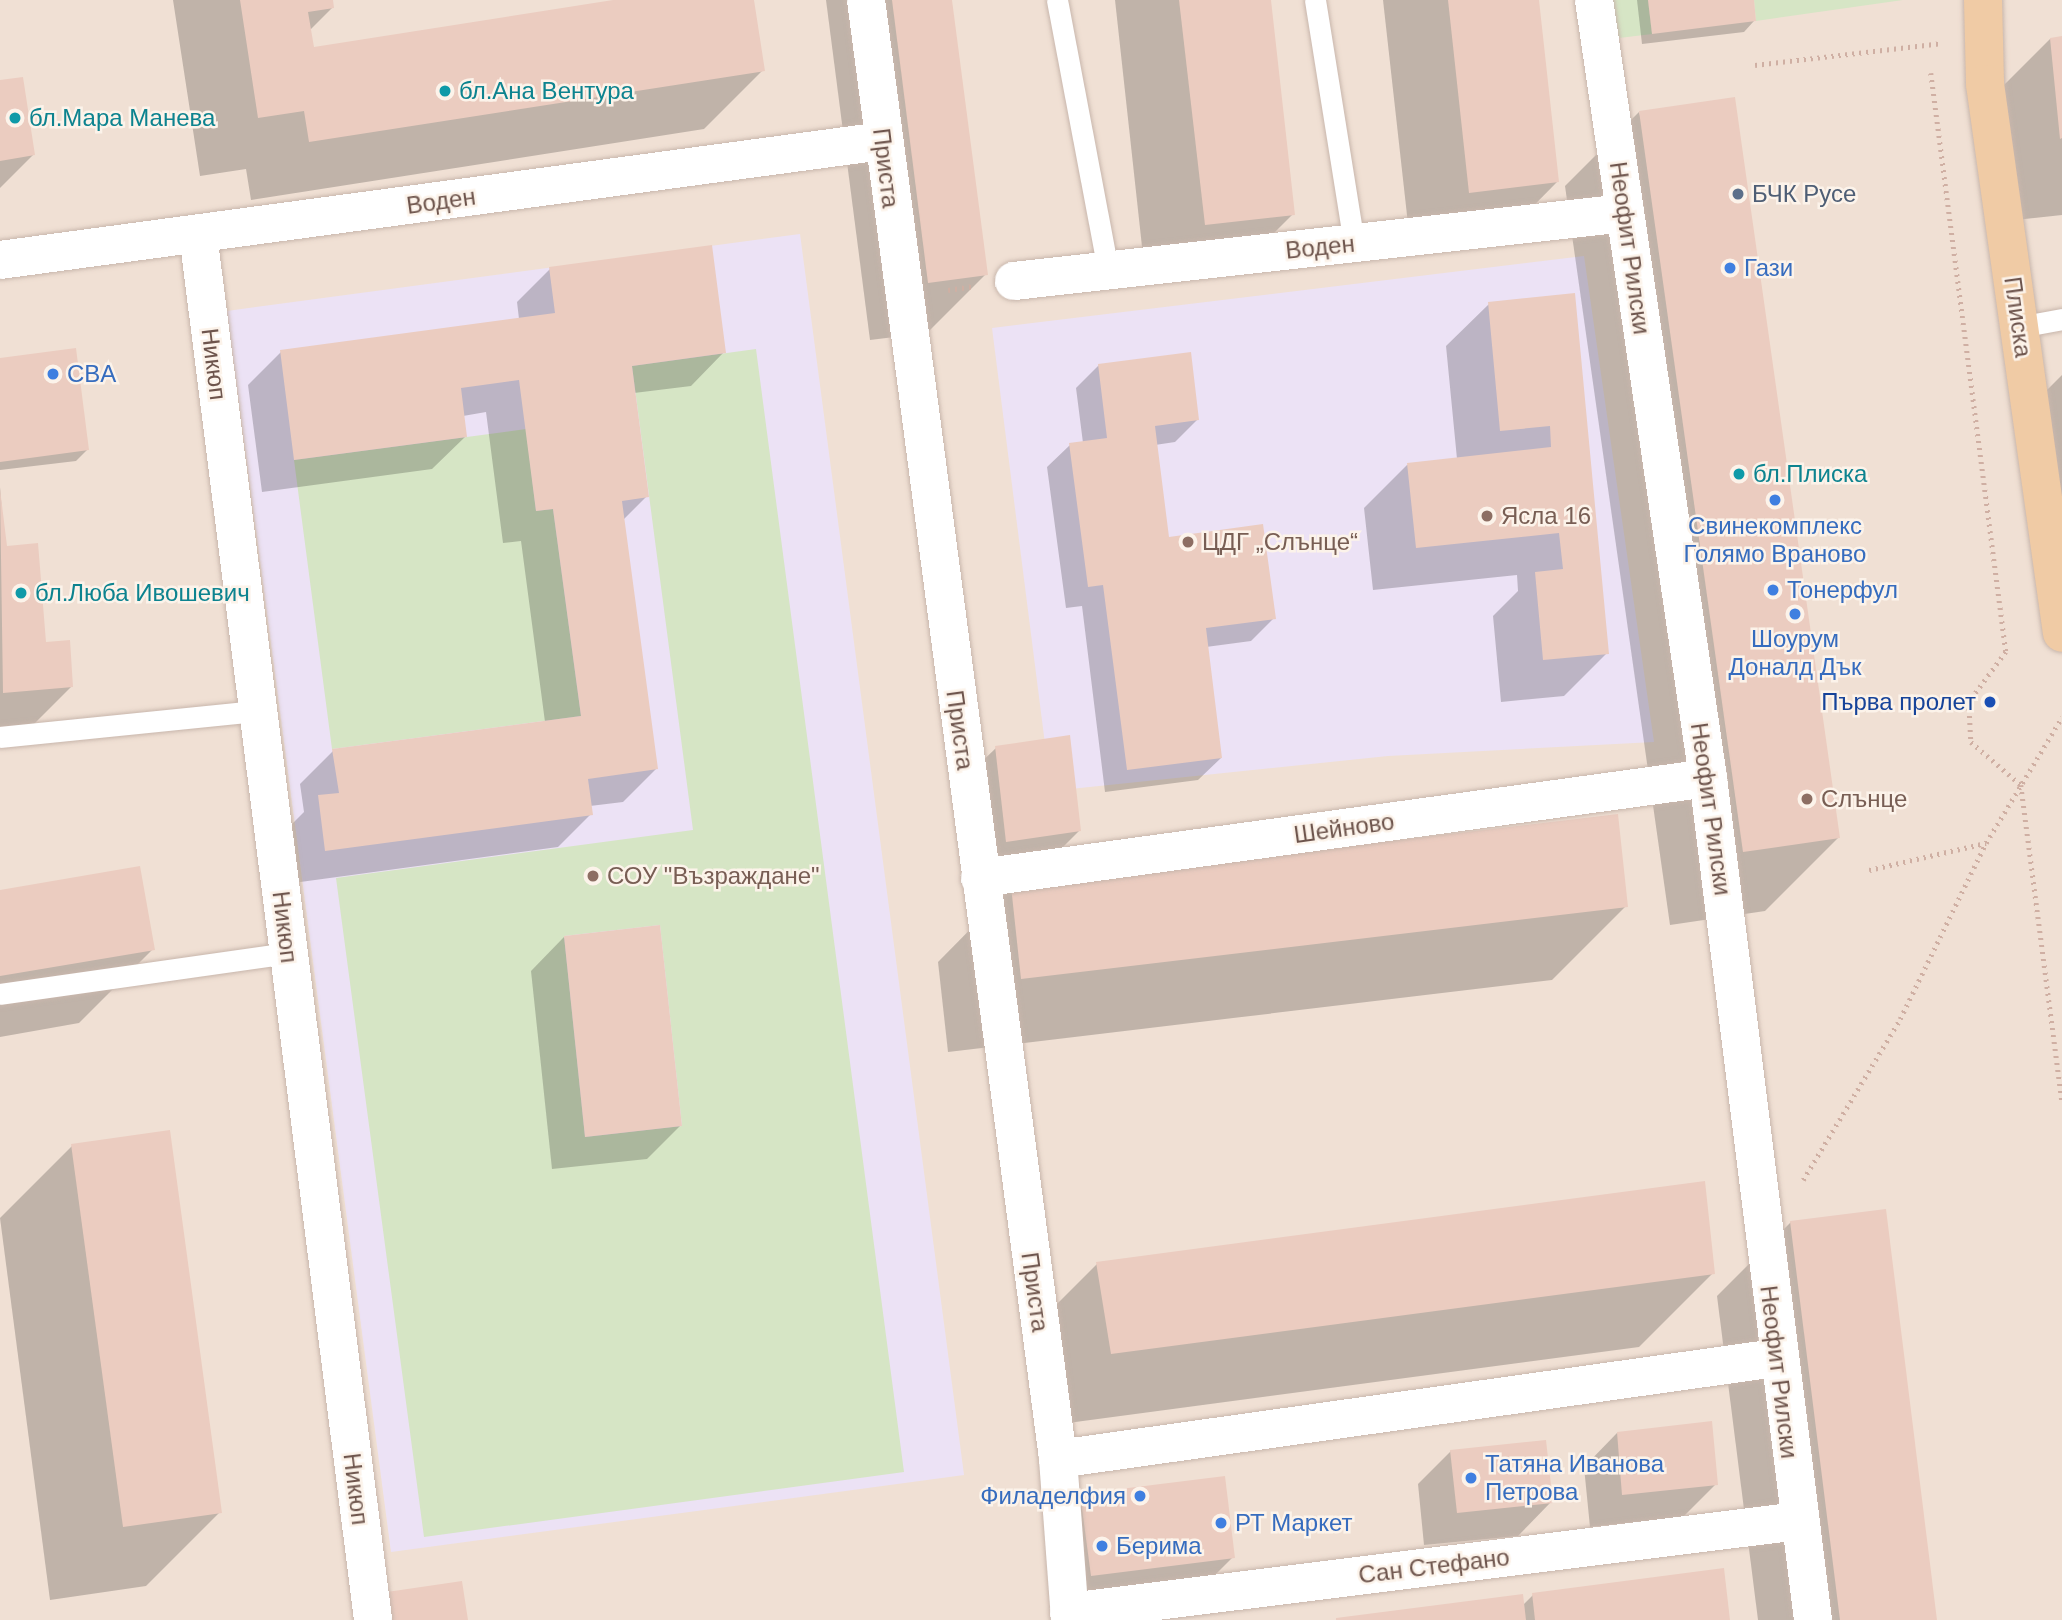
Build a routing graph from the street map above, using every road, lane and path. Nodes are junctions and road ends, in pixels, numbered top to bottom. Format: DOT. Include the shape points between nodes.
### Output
graph roads {
  1 [pos="866,0"];
  2 [pos="1057,0"];
  3 [pos="1315,0"];
  4 [pos="1594,0"];
  5 [pos="1983,0"];
  6 [pos="1982,38"];
  7 [pos="1755,65"];
  8 [pos="1931,73"];
  9 [pos="882,141"];
  10 [pos="1625,213"];
  11 [pos="198,234"];
  12 [pos="1354,243"];
  13 [pos="0,260"];
  14 [pos="1108,270"];
  15 [pos="1014,281"];
  16 [pos="902,296"];
  17 [pos="2062,319"];
  18 [pos="2019,327"];
  19 [pos="2062,633"];
  20 [pos="258,711"];
  21 [pos="2062,717"];
  22 [pos="0,737"];
  23 [pos="1707,778"];
  24 [pos="2021,785"];
  25 [pos="1986,843"];
  26 [pos="1869,870"];
  27 [pos="980,878"];
  28 [pos="288,953"];
  29 [pos="0,994"];
  30 [pos="2062,1101"];
  31 [pos="1800,1185"];
  32 [pos="1776,1358"];
  33 [pos="1058,1459"];
  34 [pos="1799,1521"];
  35 [pos="1070,1616"];
  36 [pos="373,1620"];
  37 [pos="1813,1620"];
  1 -- 9 [label="street, Приста"];
  2 -- 14 [label="lane"];
  3 -- 12 [label="lane"];
  4 -- 10 [label="street, Неофит Рилски"];
  5 -- 6 [label="main road, Плиска"];
  6 -- 7 [label="path"];
  6 -- 18 [label="main road, Плиска"];
  8 -- 24 [label="path" via="2006,652 1969,702 1971,743"];
  9 -- 11 [label="street, Воден"];
  9 -- 16 [label="street, Приста"];
  10 -- 12 [label="street, Воден"];
  10 -- 23 [label="street, Неофит Рилски"];
  11 -- 13 [label="street, Воден"];
  11 -- 20 [label="street, Никюп"];
  12 -- 14 [label="street, Воден"];
  14 -- 15 [label="street, Воден"];
  15 -- 16 [label="path"];
  16 -- 27 [label="street, Приста"];
  17 -- 18 [label="lane"];
  18 -- 19 [label="main road, Плиска"];
  20 -- 22 [label="lane"];
  20 -- 28 [label="street, Никюп"];
  21 -- 24 [label="path"];
  23 -- 27 [label="street, Шейново"];
  23 -- 32 [label="street, Неофит Рилски"];
  24 -- 25 [label="path"];
  24 -- 30 [label="path"];
  25 -- 26 [label="path"];
  25 -- 31 [label="path" via="1900,1019"];
  27 -- 33 [label="street, Приста"];
  28 -- 29 [label="lane"];
  28 -- 36 [label="street, Никюп"];
  32 -- 33 [label="street"];
  32 -- 34 [label="street, Неофит Рилски"];
  33 -- 35 [label="street, Приста"];
  34 -- 35 [label="street, Сан Стефано"];
  34 -- 37 [label="street, Неофит Рилски"];
}
